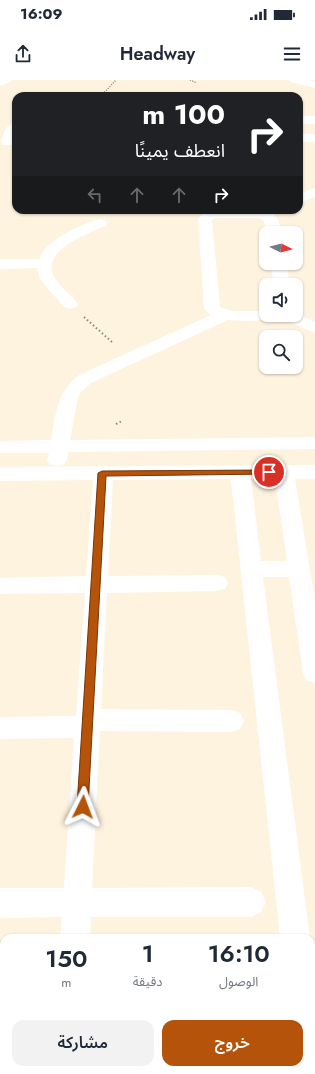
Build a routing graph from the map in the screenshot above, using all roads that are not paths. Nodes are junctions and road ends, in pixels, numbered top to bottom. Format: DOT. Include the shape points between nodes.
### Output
graph roads {
  1 [pos="6,80"];
  2 [pos="295,80"];
  3 [pos="0,83"];
  4 [pos="315,84"];
  5 [pos="303,120"];
  6 [pos="315,120"];
  7 [pos="12,128"];
  8 [pos="303,138"];
  9 [pos="315,138"];
  10 [pos="8,142"];
  11 [pos="315,192"];
  12 [pos="303,197"];
  13 [pos="202,214"];
  14 [pos="202,214"];
  15 [pos="216,214"];
  16 [pos="270,214"];
  17 [pos="100,223"];
  18 [pos="272,226"];
  19 [pos="0,264"];
  20 [pos="45,264"];
  21 [pos="70,304"];
  22 [pos="225,315"];
  23 [pos="259,315"];
  24 [pos="302,322"];
  25 [pos="315,328"];
  26 [pos="315,443"];
  27 [pos="60,446"];
  28 [pos="0,447"];
  29 [pos="240,472"];
  30 [pos="284,472"];
  31 [pos="315,472"];
  32 [pos="102,473"];
  33 [pos="0,474"];
  34 [pos="55,474"];
  35 [pos="252,569"];
  36 [pos="299,570"];
  37 [pos="218,583"];
  38 [pos="96,584"];
  39 [pos="0,586"];
  40 [pos="315,673"];
  41 [pos="231,721"];
  42 [pos="88,724"];
  43 [pos="0,728"];
  44 [pos="251,902"];
  45 [pos="0,903"];
  46 [pos="77,903"];
  47 [pos="75,934"];
  48 [pos="295,934"];
  1 -- 3 [label="street"];
  2 -- 4 [label="street"];
  5 -- 6 [label="street"];
  7 -- 10 [label="street"];
  8 -- 9 [label="street"];
  11 -- 12 [label="street"];
  13 -- 15 [label="street"];
  14 -- 22 [label="street" via="205,219 211,306 215,312"];
  16 -- 18 [label="street"];
  17 -- 20 [label="street" via="63,240 50,251"];
  19 -- 20 [label="street"];
  20 -- 21 [label="street" via="46,276"];
  22 -- 23 [label="street"];
  22 -- 27 [label="street" via="76,386 70,393"];
  24 -- 25 [label="street"];
  26 -- 27 [label="street"];
  27 -- 28 [label="street"];
  27 -- 34 [label="street"];
  29 -- 30 [label="street"];
  29 -- 32 [label="street"];
  29 -- 35 [label="street"];
  30 -- 31 [label="street"];
  30 -- 36 [label="street"];
  32 -- 34 [label="street"];
  32 -- 38 [label="street"];
  33 -- 34 [label="street"];
  35 -- 36 [label="street"];
  35 -- 48 [label="street"];
  36 -- 40 [label="street"];
  37 -- 38 [label="street"];
  38 -- 39 [label="street"];
  38 -- 42 [label="street"];
  41 -- 42 [label="street"];
  42 -- 43 [label="street"];
  42 -- 46 [label="street"];
  44 -- 46 [label="street"];
  45 -- 46 [label="street"];
  46 -- 47 [label="street"];
}
